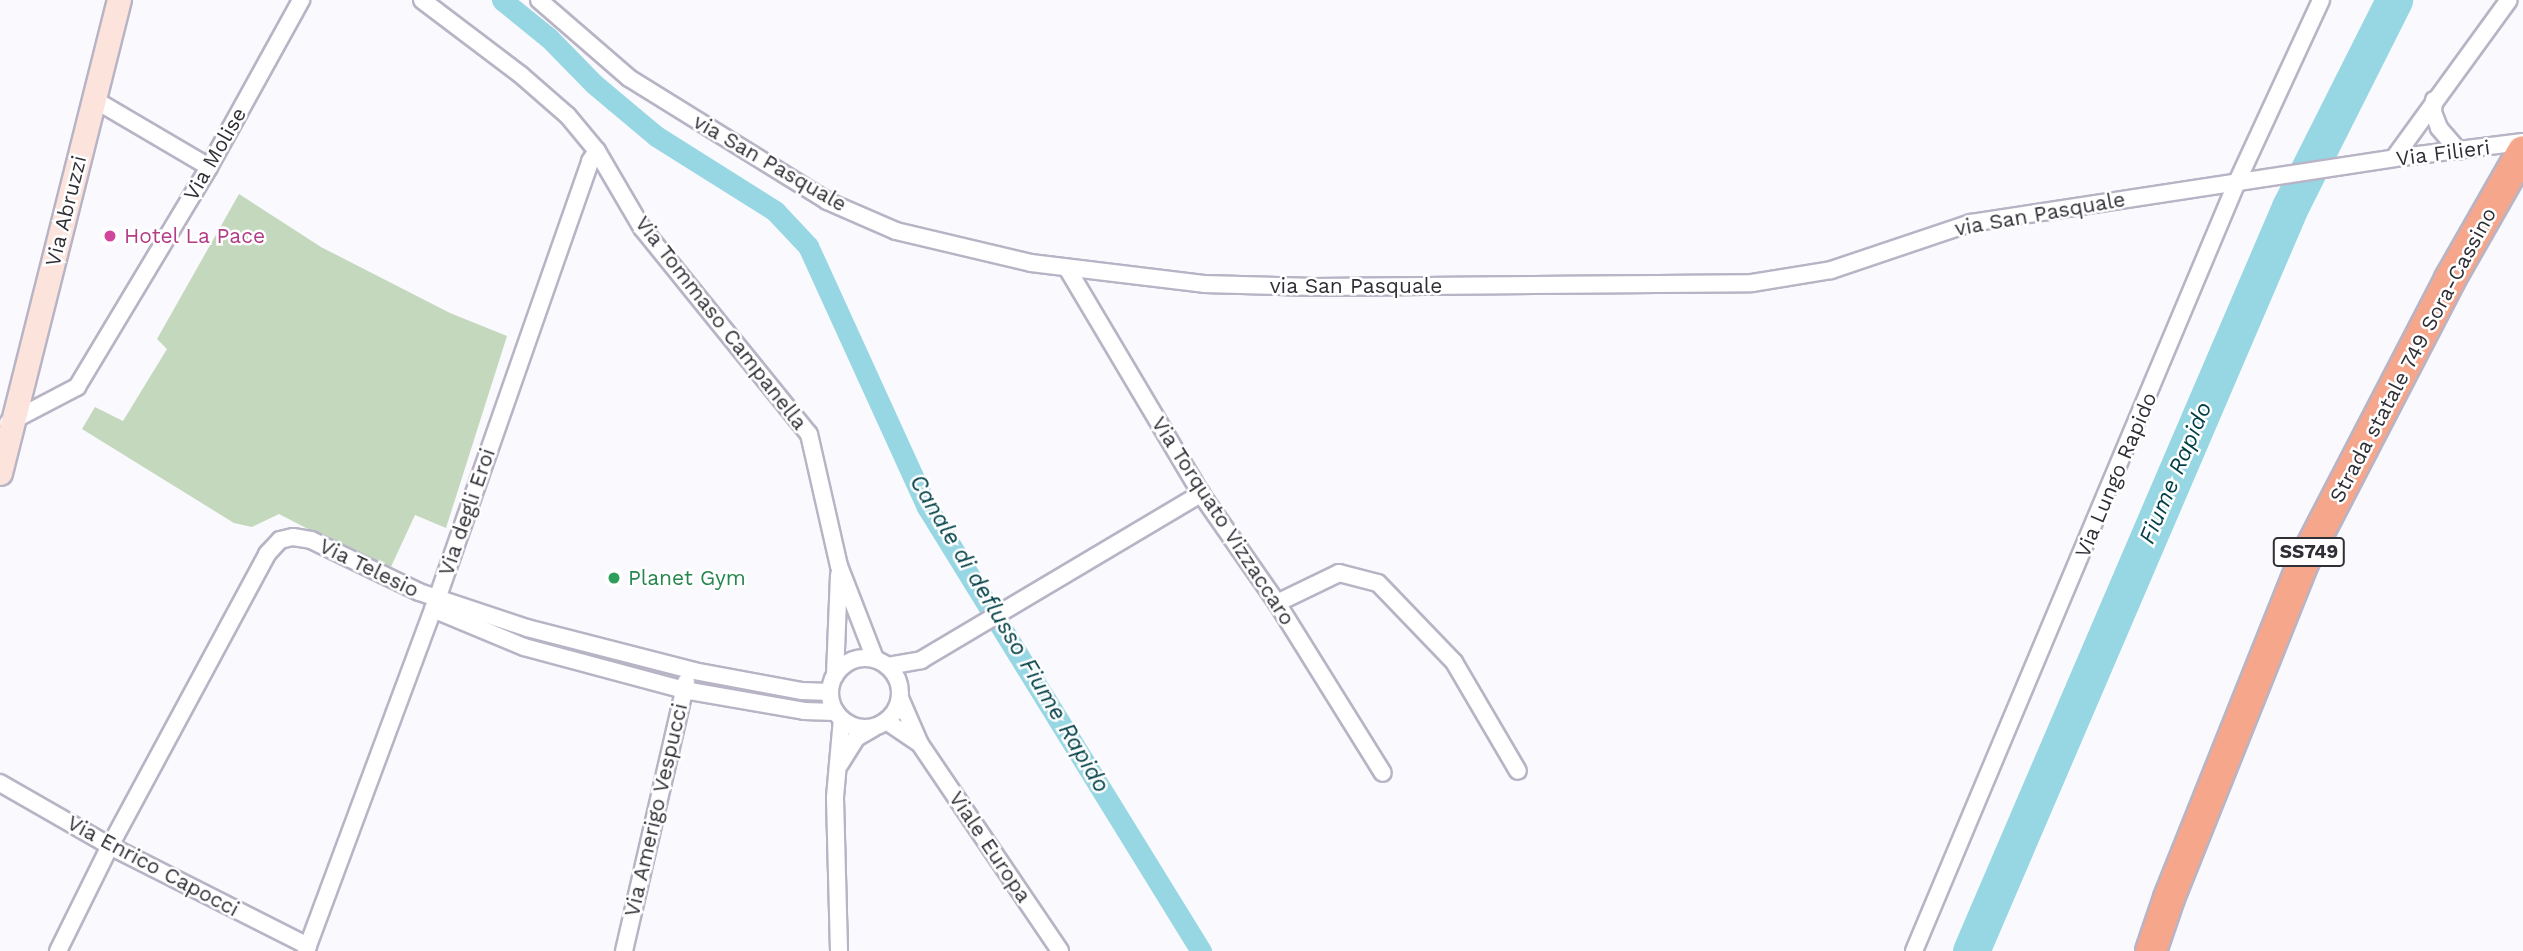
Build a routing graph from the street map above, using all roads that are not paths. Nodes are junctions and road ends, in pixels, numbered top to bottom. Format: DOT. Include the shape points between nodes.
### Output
graph roads {
  1 [pos="119,0"];
  2 [pos="300,0"];
  3 [pos="422,0"];
  4 [pos="539,0"];
  5 [pos="2321,0"];
  6 [pos="2509,0"];
  7 [pos="94,100"];
  8 [pos="2434,100"];
  9 [pos="2523,142"];
  10 [pos="597,151"];
  11 [pos="2459,151"];
  12 [pos="2394,158"];
  13 [pos="2516,162"];
  14 [pos="208,167"];
  15 [pos="2244,181"];
  16 [pos="1067,268"];
  17 [pos="6,424"];
  18 [pos="0,473"];
  19 [pos="1201,494"];
  20 [pos="839,566"];
  21 [pos="1277,603"];
  22 [pos="435,604"];
  23 [pos="921,660"];
  24 [pos="881,663"];
  25 [pos="688,669"];
  26 [pos="835,675"];
  27 [pos="684,690"];
  28 [pos="831,692"];
  29 [pos="900,692"];
  30 [pos="839,716"];
  31 [pos="881,724"];
  32 [pos="920,744"];
  33 [pos="1518,771"];
  34 [pos="836,773"];
  35 [pos="1383,773"];
  36 [pos="0,783"];
  37 [pos="110,846"];
  38 [pos="307,949"];
  39 [pos="58,951"];
  40 [pos="624,951"];
  41 [pos="839,951"];
  42 [pos="1060,951"];
  43 [pos="1913,951"];
  44 [pos="2151,951"];
  1 -- 7 [label="main road, Via Abruzzi"];
  2 -- 14 [label="street, Via Molise"];
  3 -- 10 [label="street, Via Tommaso Campanella" via="522,75 568,116"];
  4 -- 16 [label="street, via San Pasquale" via="629,78 827,201 896,231"];
  5 -- 15 [label="street, Via Lungo Rapido"];
  6 -- 8 [label="street"];
  7 -- 14 [label="street"];
  7 -- 17 [label="main road, Via Abruzzi"];
  8 -- 11 [label="street" via="2439,128"];
  8 -- 12 [label="street"];
  9 -- 11 [label="street, Via Filieri"];
  10 -- 20 [label="street, Via Tommaso Campanella" via="642,228 808,434"];
  10 -- 22 [label="street, Via degli Eroi"];
  11 -- 12 [label="street, Via Filieri"];
  12 -- 15 [label="street, Via Filieri"];
  13 -- 44 [label="highway, Strada statale 749 Sora-Cassino / SS749" via="2304,561"];
  14 -- 17 [label="street, Via Molise" via="77,387"];
  15 -- 16 [label="street, via San Pasquale" via="1971,223 1831,270 1752,283 1315,287 1204,284"];
  15 -- 43 [label="street, Via Lungo Rapido"];
  16 -- 19 [label="street, Via Torquato Vizzaccaro"];
  17 -- 18 [label="main road, Via Abruzzi"];
  19 -- 21 [label="street, Via Torquato Vizzaccaro"];
  19 -- 23 [label="street"];
  20 -- 24 [label="street, Via Tommaso Campanella"];
  20 -- 26 [label="street, Via Tommaso Campanella"];
  21 -- 33 [label="street" via="1339,573 1378,583 1454,662"];
  21 -- 35 [label="street, Via Torquato Vizzaccaro"];
  22 -- 25 [label="street, Via Telesio"];
  22 -- 27 [label="street, Via Telesio" via="524,647"];
  22 -- 37 [label="street, Via Telesio" via="311,540 280,540 267,554"];
  22 -- 38 [label="street, Via degli Eroi"];
  23 -- 24 [label="street"];
  23 -- 29 [label="street"];
  24 -- 26 [label="street" via="853,660"];
  24 -- 29 [label="street"];
  25 -- 27 [label="street, Via Amerigo Vespucci"];
  25 -- 28 [label="street, Via Telesio" via="802,691"];
  26 -- 28 [label="street"];
  27 -- 30 [label="street, Via Telesio"];
  27 -- 40 [label="street, Via Amerigo Vespucci"];
  28 -- 30 [label="street"];
  29 -- 31 [label="street" via="893,715"];
  29 -- 32 [label="street, Viale Europa"];
  30 -- 31 [label="street" via="863,728"];
  30 -- 34 [label="street"];
  31 -- 32 [label="street, Viale Europa"];
  31 -- 34 [label="street" via="856,738"];
  32 -- 42 [label="street, Viale Europa"];
  34 -- 41 [label="street"];
  36 -- 37 [label="street, Via Enrico Capocci"];
  37 -- 38 [label="street, Via Enrico Capocci"];
  37 -- 39 [label="street, Via Telesio"];
}
